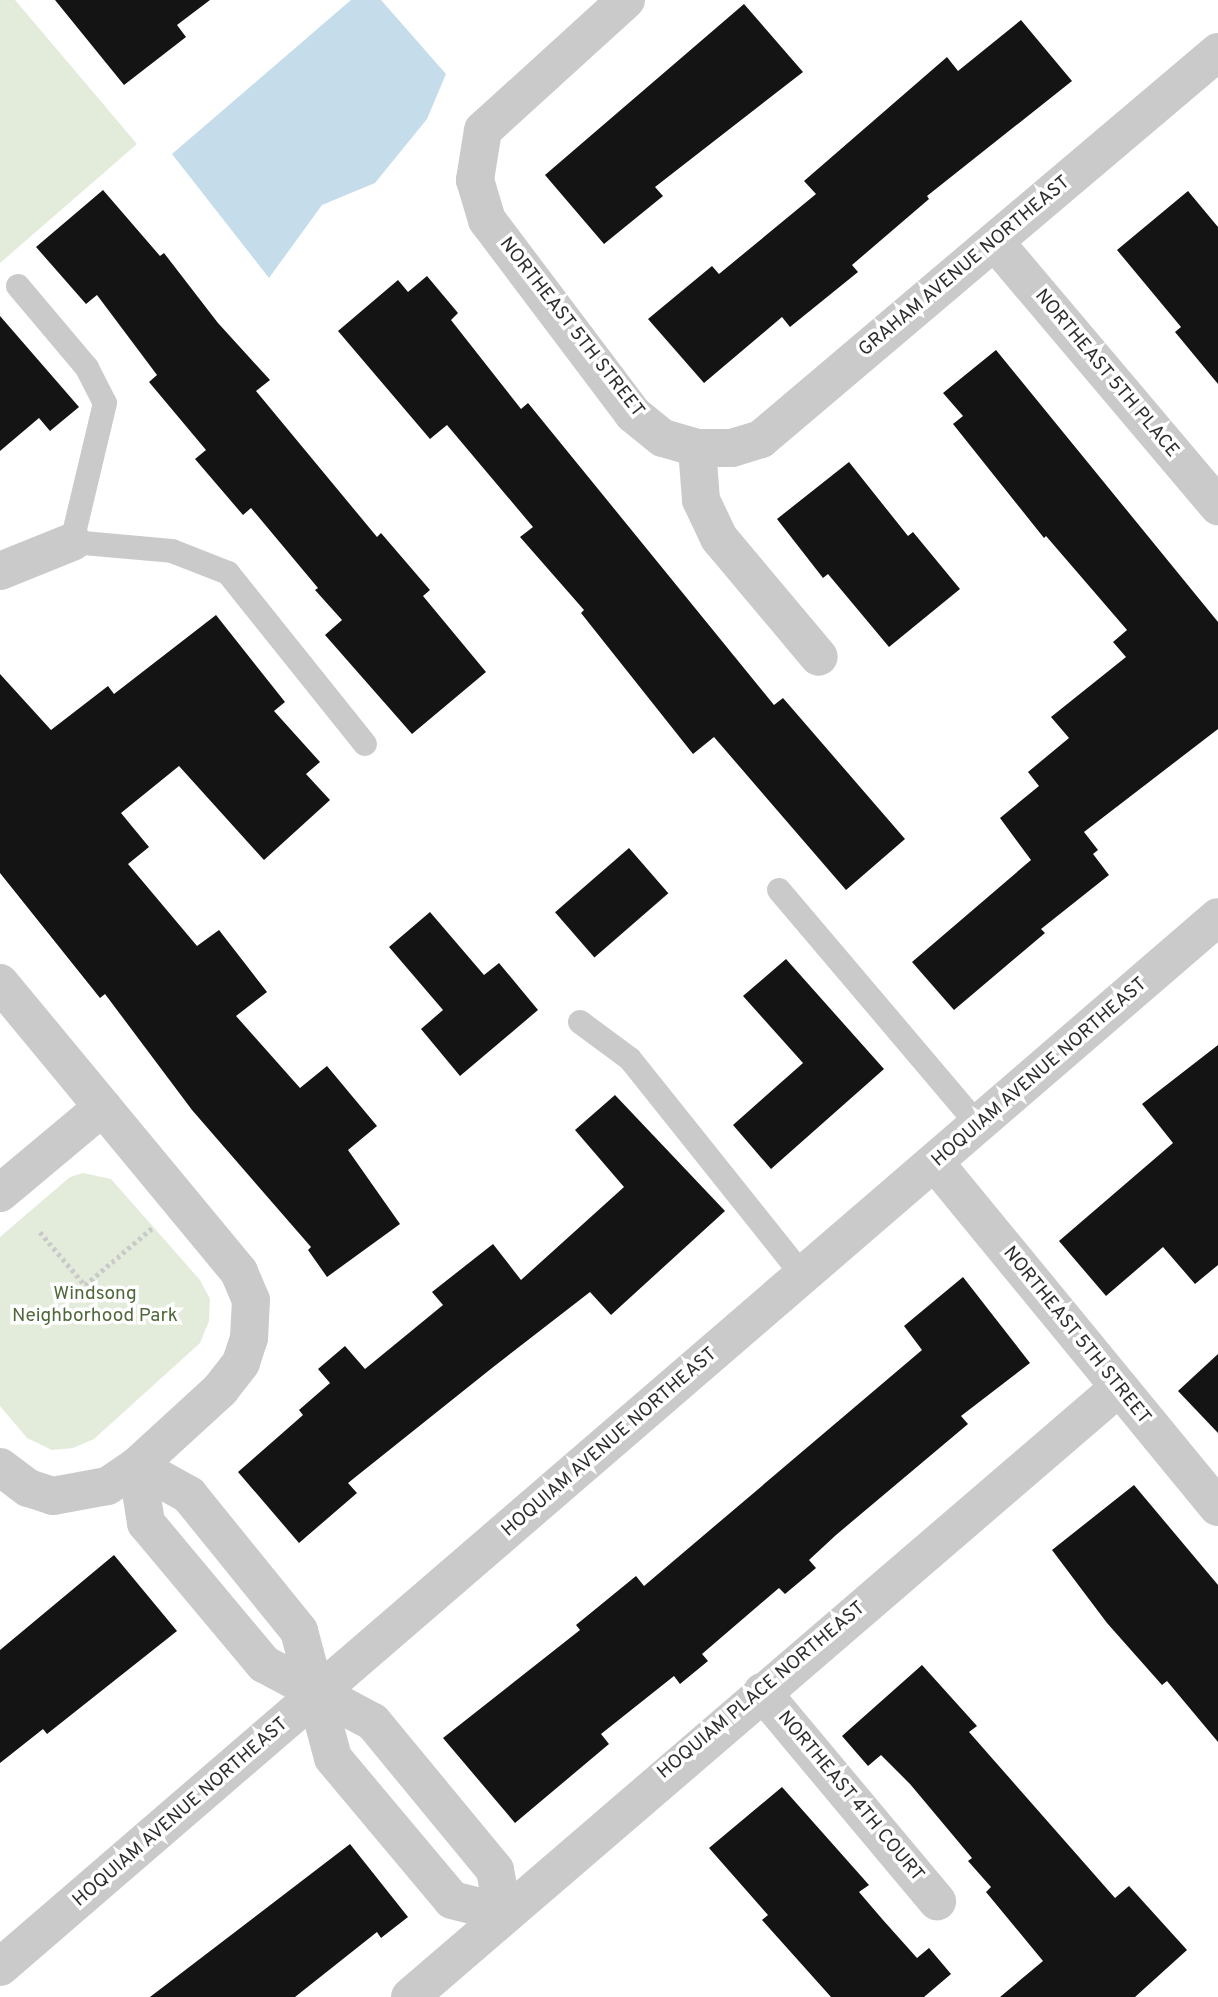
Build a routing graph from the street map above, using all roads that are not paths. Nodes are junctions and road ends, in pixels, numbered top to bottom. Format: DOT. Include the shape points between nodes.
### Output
graph roads {
  1 [pos="626,0"];
  2 [pos="1218,52"];
  3 [pos="995,242"];
  4 [pos="18,286"];
  5 [pos="697,448"];
  6 [pos="1218,506"];
  7 [pos="72,542"];
  8 [pos="0,571"];
  9 [pos="819,657"];
  10 [pos="365,744"];
  11 [pos="779,890"];
  12 [pos="1218,917"];
  13 [pos="0,983"];
  14 [pos="580,1022"];
  15 [pos="103,1107"];
  16 [pos="979,1126"];
  17 [pos="936,1164"];
  18 [pos="0,1193"];
  19 [pos="804,1277"];
  20 [pos="1117,1389"];
  21 [pos="137,1466"];
  22 [pos="0,1467"];
  23 [pos="1218,1507"];
  24 [pos="762,1692"];
  25 [pos="320,1694"];
  26 [pos="937,1901"];
  27 [pos="503,1913"];
  28 [pos="0,1967"];
  29 [pos="411,1997"];
  1 -- 5 [label="street, NORTHEAST 5TH STREET" via="483,130 475,180 487,220 633,414 663,438"];
  2 -- 3 [label="street, GRAHAM AVENUE NORTHEAST"];
  3 -- 5 [label="street, GRAHAM AVENUE NORTHEAST" via="761,439 732,448"];
  3 -- 6 [label="street, NORTHEAST 5TH PLACE"];
  4 -- 7 [label="lane" via="87,368 104,403"];
  5 -- 9 [label="street" via="701,500 719,538"];
  7 -- 8 [label="street"];
  7 -- 10 [label="lane" via="172,551 228,573"];
  11 -- 16 [label="lane"];
  12 -- 16 [label="street, HOQUIAM AVENUE NORTHEAST"];
  13 -- 15 [label="street"];
  14 -- 19 [label="lane" via="630,1059"];
  15 -- 18 [label="street"];
  15 -- 21 [label="street" via="239,1272 251,1300 250,1338 241,1363 221,1389"];
  16 -- 17 [label="street, HOQUIAM AVENUE NORTHEAST"];
  17 -- 19 [label="street, HOQUIAM AVENUE NORTHEAST"];
  17 -- 20 [label="street, NORTHEAST 5TH STREET"];
  19 -- 25 [label="street, HOQUIAM AVENUE NORTHEAST"];
  20 -- 23 [label="street, NORTHEAST 5TH STREET"];
  20 -- 24 [label="street, HOQUIAM PLACE NORTHEAST"];
  21 -- 22 [label="street" via="107,1486 53,1496 28,1488"];
  21 -- 25 [label="street" via="189,1495 291,1620"];
  21 -- 25 [label="street" via="146,1522 264,1664"];
  24 -- 26 [label="street, NORTHEAST 4TH COURT"];
  24 -- 27 [label="street, HOQUIAM PLACE NORTHEAST"];
  25 -- 27 [label="street" via="373,1722 495,1870"];
  25 -- 27 [label="street" via="333,1758 443,1890 452,1900"];
  25 -- 28 [label="street, HOQUIAM AVENUE NORTHEAST"];
  27 -- 29 [label="street, HOQUIAM PLACE NORTHEAST"];
}
